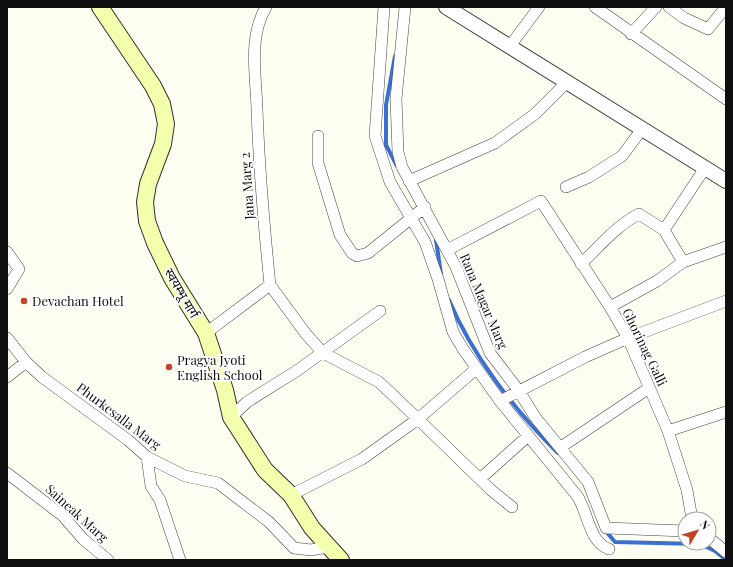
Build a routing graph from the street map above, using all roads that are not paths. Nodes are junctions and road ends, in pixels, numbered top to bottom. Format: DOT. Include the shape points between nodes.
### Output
graph roads {
  1 [pos="100,7"];
  2 [pos="266,7"];
  3 [pos="384,7"];
  4 [pos="405,7"];
  5 [pos="446,7"];
  6 [pos="539,7"];
  7 [pos="595,7"];
  8 [pos="656,7"];
  9 [pos="669,7"];
  10 [pos="726,7"];
  11 [pos="631,34"];
  12 [pos="510,46"];
  13 [pos="567,82"];
  14 [pos="726,99"];
  15 [pos="642,129"];
  16 [pos="318,136"];
  17 [pos="705,168"];
  18 [pos="409,181"];
  19 [pos="726,181"];
  20 [pos="566,188"];
  21 [pos="425,207"];
  22 [pos="412,217"];
  23 [pos="664,230"];
  24 [pos="726,247"];
  25 [pos="447,250"];
  26 [pos="7,252"];
  27 [pos="683,262"];
  28 [pos="581,264"];
  29 [pos="270,285"];
  30 [pos="7,289"];
  31 [pos="726,301"];
  32 [pos="610,307"];
  33 [pos="380,311"];
  34 [pos="206,333"];
  35 [pos="7,338"];
  36 [pos="628,338"];
  37 [pos="323,353"];
  38 [pos="26,362"];
  39 [pos="476,369"];
  40 [pos="7,377"];
  41 [pos="649,388"];
  42 [pos="519,391"];
  43 [pos="500,401"];
  44 [pos="726,412"];
  45 [pos="230,417"];
  46 [pos="418,419"];
  47 [pos="668,431"];
  48 [pos="528,436"];
  49 [pos="561,447"];
  50 [pos="147,457"];
  51 [pos="7,473"];
  52 [pos="480,479"];
  53 [pos="291,495"];
  54 [pos="512,507"];
  55 [pos="691,511"];
  56 [pos="677,531"];
  57 [pos="717,545"];
  58 [pos="327,547"];
  59 [pos="609,549"];
  60 [pos="726,552"];
  61 [pos="108,560"];
  62 [pos="180,560"];
  63 [pos="341,560"];
  1 -- 34 [label="main road, स्वयम्भू मार्ग" via="153,86 162,104 166,124 163,144 148,184 145,202 147,221 172,278"];
  2 -- 29 [label="street, Jana Marg 2" via="259,18 255,35 254,63 260,175"];
  3 -- 22 [label="street" via="375,136 390,182"];
  4 -- 18 [label="street, Rana Magar Marg" via="396,99 396,130 398,152"];
  5 -- 12 [label="street"];
  6 -- 12 [label="street"];
  7 -- 11 [label="street"];
  8 -- 11 [label="street"];
  9 -- 10 [label="street" via="684,18 708,29"];
  11 -- 14 [label="street"];
  12 -- 13 [label="street"];
  13 -- 15 [label="street"];
  13 -- 18 [label="street" via="535,114 495,143"];
  15 -- 17 [label="street"];
  15 -- 20 [label="street" via="622,156 589,178"];
  16 -- 22 [label="street" via="318,163 340,235 352,253 357,256 368,253"];
  17 -- 19 [label="street"];
  17 -- 23 [label="street"];
  18 -- 21 [label="street, Rana Magar Marg"];
  21 -- 22 [label="street"];
  21 -- 25 [label="street, Rana Magar Marg"];
  22 -- 39 [label="street" via="425,242 438,279 452,332"];
  23 -- 27 [label="street"];
  23 -- 28 [label="street" via="639,214 618,228"];
  24 -- 27 [label="street"];
  25 -- 28 [label="street, Ghorinag Galli" via="541,201"];
  25 -- 42 [label="street, Rana Magar Marg" via="490,353"];
  26 -- 30 [label="street" via="19,269"];
  27 -- 32 [label="street" via="657,281"];
  28 -- 32 [label="street, Ghorinag Galli"];
  29 -- 34 [label="street"];
  29 -- 37 [label="street"];
  31 -- 36 [label="street"];
  32 -- 36 [label="street, Ghorinag Galli"];
  33 -- 37 [label="street"];
  34 -- 45 [label="main road, स्वयम्भू मार्ग" via="225,390"];
  35 -- 38 [label="street, Phurkesalla Marg"];
  36 -- 41 [label="street, Ghorinag Galli"];
  36 -- 42 [label="street"];
  37 -- 45 [label="street" via="247,402"];
  37 -- 46 [label="street" via="378,382"];
  38 -- 40 [label="street"];
  38 -- 50 [label="street, Phurkesalla Marg"];
  39 -- 43 [label="street"];
  39 -- 46 [label="street"];
  41 -- 47 [label="street, Ghorinag Galli"];
  41 -- 49 [label="street"];
  42 -- 43 [label="street"];
  42 -- 49 [label="street, Rana Magar Marg" via="535,417"];
  43 -- 48 [label="street"];
  44 -- 47 [label="street"];
  45 -- 53 [label="main road, स्वयम्भू मार्ग" via="265,470"];
  46 -- 52 [label="street"];
  46 -- 53 [label="street" via="362,459"];
  47 -- 55 [label="street, Ghorinag Galli" via="687,490"];
  48 -- 52 [label="street"];
  48 -- 59 [label="street" via="578,497 595,540 602,547"];
  49 -- 56 [label="street, Rana Magar Marg" via="591,485 606,528"];
  50 -- 58 [label="street, Phurkesalla Marg" via="185,476 218,484 269,522 294,548 312,550"];
  50 -- 62 [label="street" via="151,486 160,500"];
  51 -- 61 [label="street, Saineak Marg" via="62,516 82,539"];
  52 -- 54 [label="street"];
  53 -- 58 [label="main road, स्वयम्भू मार्ग"];
  57 -- 60 [label="street"];
  58 -- 63 [label="main road, स्वयम्भू मार्ग"];
}
